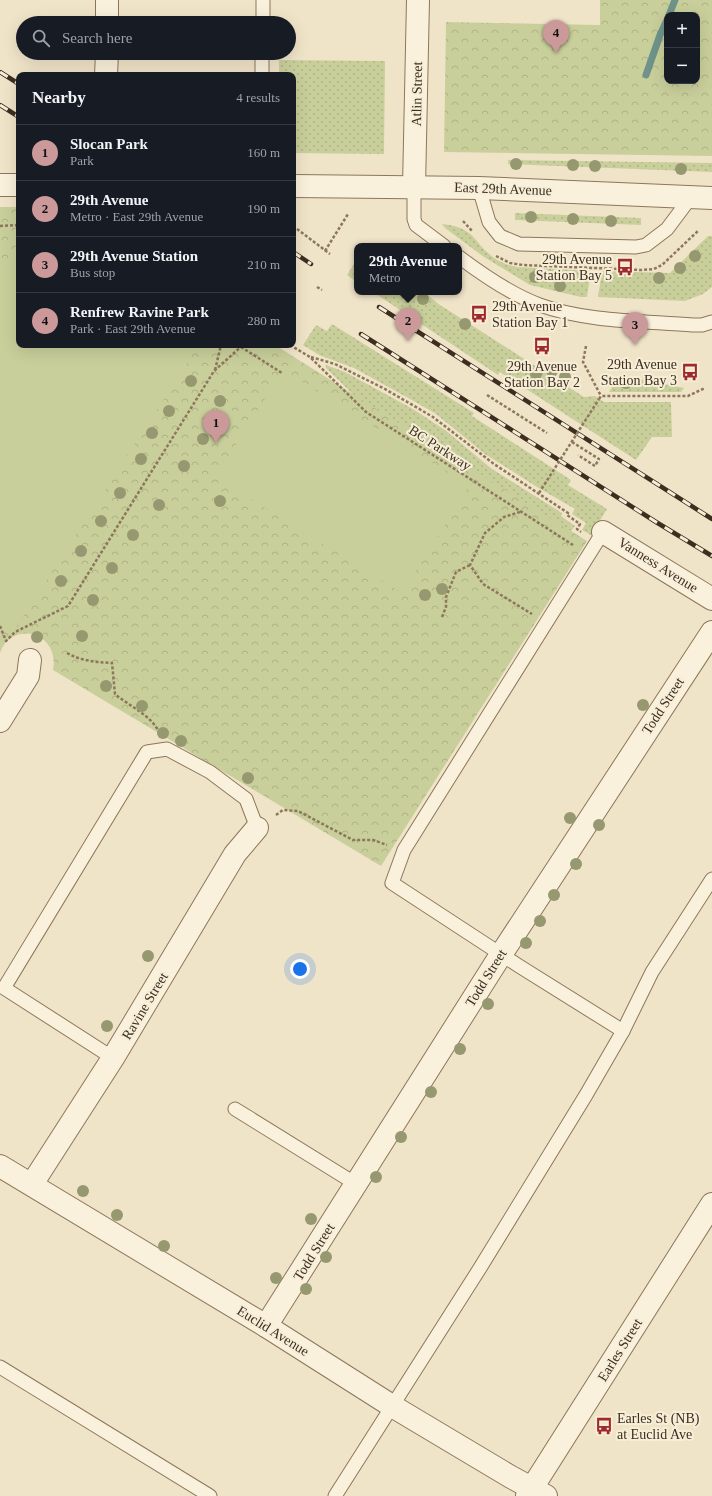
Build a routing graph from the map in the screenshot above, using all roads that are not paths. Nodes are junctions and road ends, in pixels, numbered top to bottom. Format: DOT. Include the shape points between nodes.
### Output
graph roads {
  1 [pos="107,0"];
  2 [pos="263,0"];
  3 [pos="418,0"];
  4 [pos="107,16"];
  5 [pos="263,16"];
  6 [pos="106,60"];
  7 [pos="262,60"];
  8 [pos="106,72"];
  9 [pos="262,72"];
  10 [pos="0,185"];
  11 [pos="16,185"];
  12 [pos="296,186"];
  13 [pos="414,187"];
  14 [pos="479,188"];
  15 [pos="702,197"];
  16 [pos="440,243"];
  17 [pos="462,259"];
  18 [pos="712,322"];
  19 [pos="600,537"];
  20 [pos="712,599"];
  21 [pos="712,632"];
  22 [pos="30,660"];
  23 [pos="0,721"];
  24 [pos="257,828"];
  25 [pos="712,879"];
  26 [pos="502,953"];
  27 [pos="623,1031"];
  28 [pos="113,1058"];
  29 [pos="235,1110"];
  30 [pos="0,1166"];
  31 [pos="32,1184"];
  32 [pos="356,1184"];
  33 [pos="712,1204"];
  34 [pos="266,1326"];
  35 [pos="0,1367"];
  36 [pos="392,1406"];
  37 [pos="535,1493"];
  38 [pos="210,1496"];
  39 [pos="335,1496"];
  1 -- 4 [label="street"];
  2 -- 5 [label="lane"];
  3 -- 13 [label="street, Atlin Street"];
  6 -- 8 [label="street"];
  7 -- 9 [label="lane"];
  10 -- 11 [label="street"];
  12 -- 13 [label="street, East 29th Avenue"];
  13 -- 14 [label="street, East 29th Avenue"];
  13 -- 16 [label="lane" via="416,225"];
  14 -- 15 [label="street, East 29th Avenue"];
  14 -- 15 [label="lane" via="489,222 500,236 519,244 636,247 646,245 668,229"];
  17 -- 18 [label="lane" via="524,298 557,310 590,317 685,325"];
  19 -- 20 [label="street, Vanness Avenue"];
  19 -- 26 [label="lane" via="404,850 392,883"];
  21 -- 26 [label="street, Todd Street"];
  22 -- 23 [label="street" via="28,676"];
  24 -- 28 [label="street, Ravine Street" via="235,854"];
  24 -- 28 [label="lane" via="246,799 210,772 167,749 147,752 4,988"];
  25 -- 27 [label="lane" via="652,972"];
  26 -- 27 [label="lane"];
  26 -- 32 [label="street, Todd Street"];
  27 -- 36 [label="lane" via="480,1268"];
  28 -- 31 [label="street, Ravine Street"];
  29 -- 32 [label="lane"];
  30 -- 31 [label="street, Euclid Avenue"];
  31 -- 34 [label="street, Euclid Avenue"];
  32 -- 34 [label="street, Todd Street"];
  33 -- 37 [label="street, Earles Street"];
  34 -- 36 [label="street, Euclid Avenue"];
  35 -- 38 [label="lane"];
  36 -- 37 [label="street, Euclid Avenue"];
  36 -- 39 [label="lane"];
}
